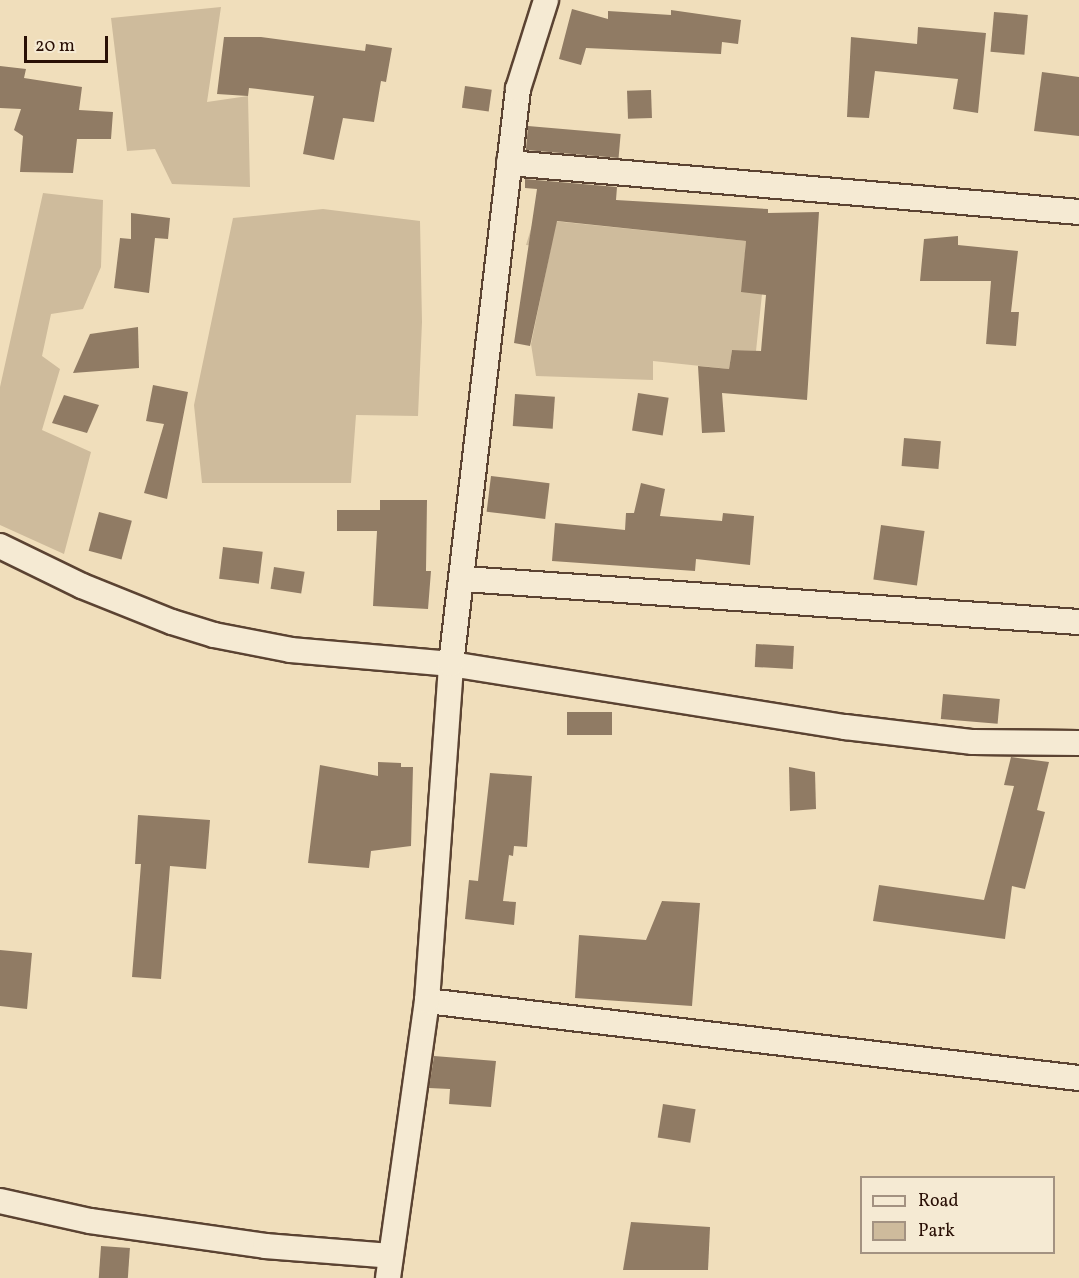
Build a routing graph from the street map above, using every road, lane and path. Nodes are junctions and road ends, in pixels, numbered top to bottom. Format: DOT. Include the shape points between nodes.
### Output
graph roads {
  1 [pos="546,0"];
  2 [pos="509,163"];
  3 [pos="1079,212"];
  4 [pos="0,546"];
  5 [pos="464,579"];
  6 [pos="1079,622"];
  7 [pos="451,664"];
  8 [pos="1079,743"];
  9 [pos="428,1001"];
  10 [pos="1079,1078"];
  11 [pos="0,1201"];
  12 [pos="390,1267"];
  1 -- 2 [label="street" via="518,89"];
  2 -- 3 [label="street"];
  2 -- 5 [label="street"];
  4 -- 7 [label="street" via="82,586 214,635 291,650"];
  5 -- 6 [label="street"];
  5 -- 7 [label="street"];
  7 -- 8 [label="street" via="845,727 973,742"];
  7 -- 9 [label="street"];
  9 -- 10 [label="street"];
  9 -- 12 [label="street"];
  11 -- 12 [label="street" via="90,1221"];
}
